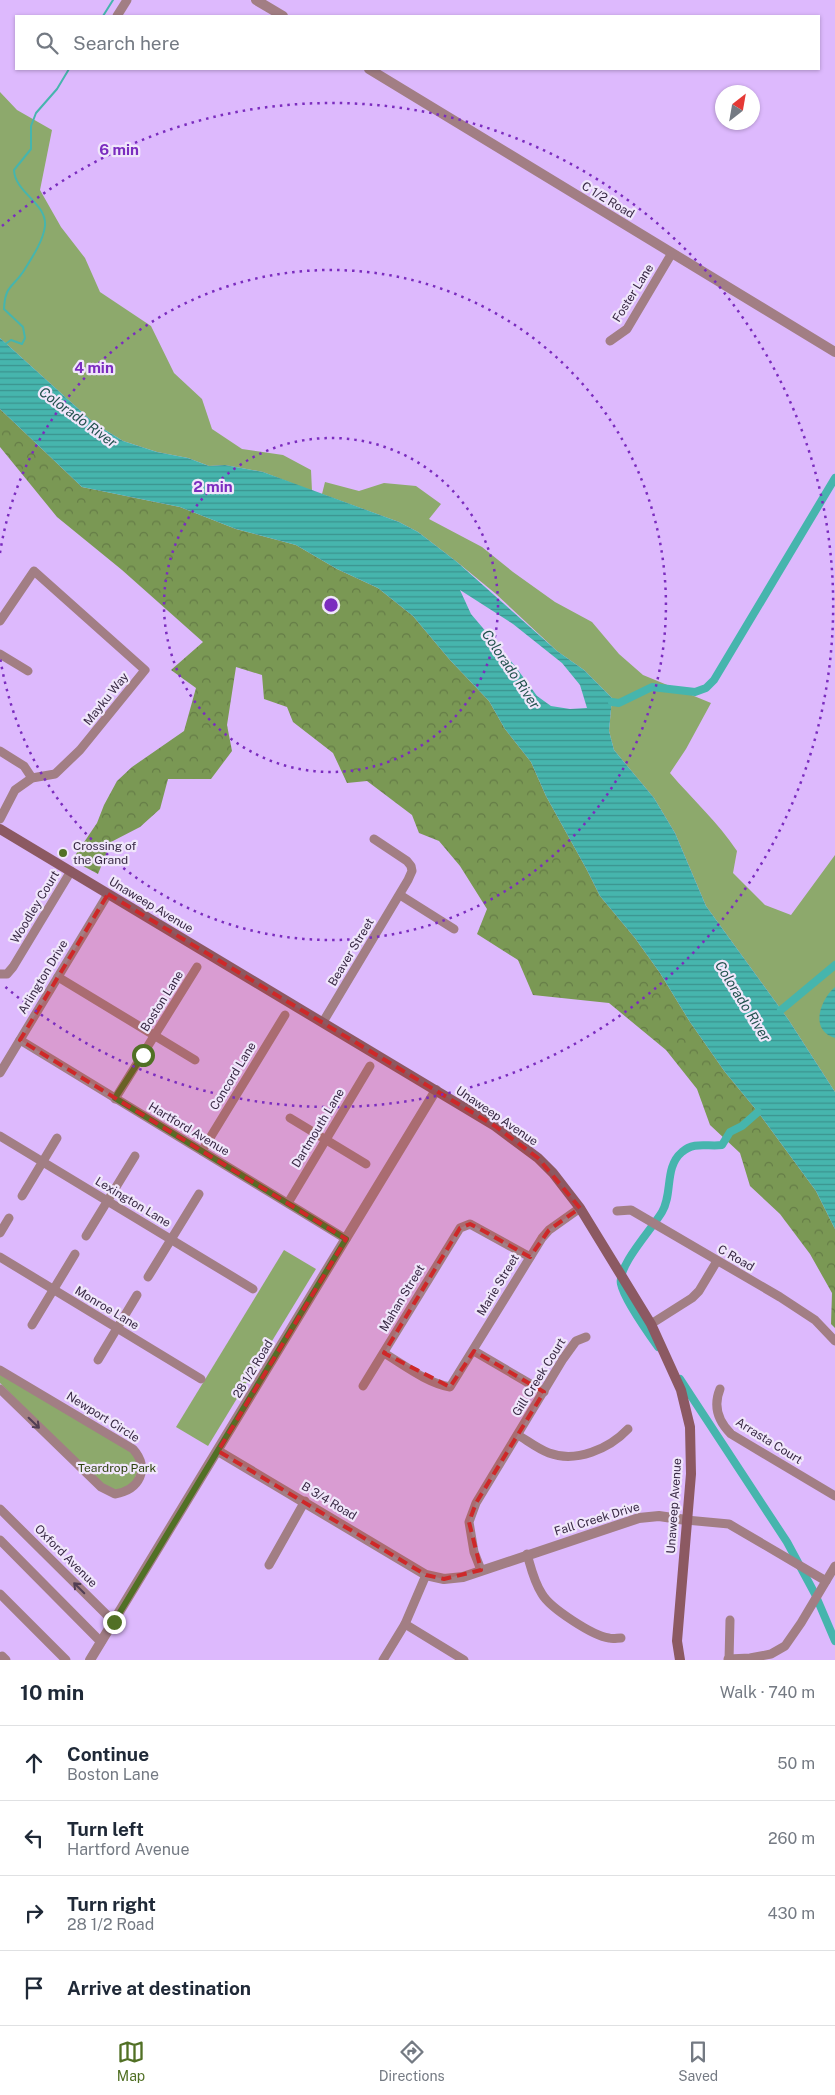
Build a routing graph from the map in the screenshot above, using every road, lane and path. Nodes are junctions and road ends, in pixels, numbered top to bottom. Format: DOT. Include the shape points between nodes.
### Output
graph roads {
  1 [pos="127,0"];
  2 [pos="256,0"];
  3 [pos="119,15"];
  4 [pos="281,15"];
  5 [pos="371,70"];
  6 [pos="672,253"];
  7 [pos="610,341"];
  8 [pos="835,352"];
  9 [pos="0,621"];
  10 [pos="0,654"];
  11 [pos="28,671"];
  12 [pos="0,751"];
  13 [pos="32,778"];
  14 [pos="0,819"];
  15 [pos="0,829"];
  16 [pos="374,839"];
  17 [pos="71,871"];
  18 [pos="108,894"];
  19 [pos="400,895"];
  20 [pos="454,929"];
  21 [pos="197,967"];
  22 [pos="0,974"];
  23 [pos="58,977"];
  24 [pos="285,1015"];
  25 [pos="323,1022"];
  26 [pos="155,1035"];
  27 [pos="20,1040"];
  28 [pos="195,1060"];
  29 [pos="370,1066"];
  30 [pos="0,1073"];
  31 [pos="436,1090"];
  32 [pos="115,1098"];
  33 [pos="290,1118"];
  34 [pos="0,1136"];
  35 [pos="58,1138"];
  36 [pos="326,1140"];
  37 [pos="202,1151"];
  38 [pos="135,1156"];
  39 [pos="43,1162"];
  40 [pos="366,1164"];
  41 [pos="200,1194"];
  42 [pos="22,1196"];
  43 [pos="107,1201"];
  44 [pos="288,1203"];
  45 [pos="580,1208"];
  46 [pos="617,1211"];
  47 [pos="9,1218"];
  48 [pos="0,1233"];
  49 [pos="86,1236"];
  50 [pos="346,1239"];
  51 [pos="171,1240"];
  52 [pos="75,1254"];
  53 [pos="530,1257"];
  54 [pos="0,1258"];
  55 [pos="717,1261"];
  56 [pos="148,1277"];
  57 [pos="253,1289"];
  58 [pos="53,1290"];
  59 [pos="137,1295"];
  60 [pos="32,1324"];
  61 [pos="651,1324"];
  62 [pos="117,1328"];
  63 [pos="586,1338"];
  64 [pos="835,1341"];
  65 [pos="474,1350"];
  66 [pos="384,1353"];
  67 [pos="98,1360"];
  68 [pos="0,1370"];
  69 [pos="201,1379"];
  70 [pos="363,1386"];
  71 [pos="0,1389"];
  72 [pos="720,1389"];
  73 [pos="544,1392"];
  74 [pos="628,1429"];
  75 [pos="518,1435"];
  76 [pos="218,1451"];
  77 [pos="835,1496"];
  78 [pos="305,1501"];
  79 [pos="0,1509"];
  80 [pos="686,1520"];
  81 [pos="0,1540"];
  82 [pos="528,1554"];
  83 [pos="269,1565"];
  84 [pos="835,1566"];
  85 [pos="481,1570"];
  86 [pos="426,1575"];
  87 [pos="826,1581"];
  88 [pos="0,1594"];
  89 [pos="730,1620"];
  90 [pos="114,1622"];
  91 [pos="405,1624"];
  92 [pos="621,1638"];
  93 [pos="101,1642"];
  94 [pos="0,1658"];
  95 [pos="6,1660"];
  96 [pos="66,1660"];
  97 [pos="90,1660"];
  98 [pos="383,1660"];
  99 [pos="464,1660"];
  100 [pos="680,1660"];
  101 [pos="729,1660"];
  1 -- 3 [label="street"];
  2 -- 4 [label="street"];
  5 -- 6 [label="street, C 1/2 Road"];
  6 -- 7 [label="street, Foster Lane" via="627,330"];
  6 -- 8 [label="street, C 1/2 Road"];
  9 -- 13 [label="street, Mayku Way" via="34,571 145,670 74,756 55,774"];
  10 -- 11 [label="street"];
  12 -- 13 [label="street" via="24,766"];
  13 -- 14 [label="street, Mayku Way" via="15,790"];
  15 -- 17 [label="main road, Unaweep Avenue"];
  16 -- 19 [label="street, Beaver Street" via="411,866"];
  17 -- 18 [label="main road, Unaweep Avenue"];
  17 -- 22 [label="street, Woodley Court" via="13,968 7,974"];
  18 -- 23 [label="street, Arlington Drive"];
  18 -- 25 [label="main road, Unaweep Avenue"];
  19 -- 20 [label="street"];
  19 -- 25 [label="street, Beaver Street"];
  21 -- 26 [label="street, Boston Lane"];
  23 -- 26 [label="street"];
  23 -- 27 [label="street, Arlington Drive"];
  24 -- 37 [label="street, Concord Lane"];
  25 -- 31 [label="main road, Unaweep Avenue"];
  26 -- 28 [label="street"];
  26 -- 32 [label="street, Boston Lane"];
  27 -- 30 [label="street, Arlington Drive"];
  27 -- 32 [label="street, Hartford Avenue"];
  29 -- 36 [label="street, Dartmouth Lane"];
  31 -- 45 [label="main road, Unaweep Avenue" via="518,1142 553,1173"];
  31 -- 50 [label="street, 28 1/2 Road"];
  32 -- 37 [label="street, Hartford Avenue"];
  33 -- 36 [label="street"];
  34 -- 39 [label="street, Lexington Lane"];
  35 -- 39 [label="street"];
  36 -- 40 [label="street"];
  36 -- 44 [label="street, Dartmouth Lane"];
  37 -- 44 [label="street, Hartford Avenue"];
  38 -- 43 [label="street"];
  39 -- 42 [label="street"];
  39 -- 43 [label="street, Lexington Lane"];
  41 -- 51 [label="street"];
  43 -- 49 [label="street"];
  43 -- 51 [label="street, Lexington Lane"];
  44 -- 50 [label="street, Hartford Avenue"];
  45 -- 53 [label="street, Marie Street" via="549,1230"];
  45 -- 61 [label="main road, Unaweep Avenue"];
  46 -- 55 [label="street, C Road" via="632,1210"];
  47 -- 48 [label="street"];
  50 -- 76 [label="street, 28 1/2 Road"];
  51 -- 56 [label="street"];
  51 -- 57 [label="street, Lexington Lane"];
  52 -- 58 [label="street"];
  53 -- 65 [label="street, Marie Street"];
  53 -- 66 [label="street, Mahan Street" via="480,1228 464,1225"];
  54 -- 58 [label="street, Monroe Lane"];
  55 -- 61 [label="street" via="692,1298"];
  55 -- 64 [label="street, C Road" via="815,1320"];
  58 -- 60 [label="street"];
  58 -- 62 [label="street, Monroe Lane"];
  59 -- 62 [label="street"];
  61 -- 80 [label="main road, Unaweep Avenue" via="681,1390 690,1427 691,1474"];
  62 -- 67 [label="street"];
  62 -- 69 [label="street, Monroe Lane"];
  63 -- 73 [label="street, Gill Creek Court" via="576,1342 563,1358"];
  65 -- 66 [label="street, Marie Street" via="450,1387 426,1378"];
  65 -- 73 [label="street"];
  66 -- 70 [label="street, Mahan Street"];
  71 -- 68 [label="street, Newport Circle, one-way" via="101,1487 115,1494 136,1484 141,1462 133,1449"];
  72 -- 77 [label="street, Arrasta Court" via="716,1406 719,1418 731,1434"];
  73 -- 75 [label="street, Gill Creek Court"];
  74 -- 75 [label="street" via="616,1441 571,1456 548,1452"];
  75 -- 85 [label="street, Gill Creek Court" via="476,1503 469,1522"];
  76 -- 78 [label="street, B 3/4 Road"];
  76 -- 90 [label="street, 28 1/2 Road"];
  78 -- 83 [label="street"];
  78 -- 86 [label="street, B 3/4 Road"];
  90 -- 79 [label="street, Oxford Avenue, one-way"];
  80 -- 82 [label="street, Fall Creek Drive" via="659,1516 639,1518"];
  80 -- 87 [label="street, Fall Creek Drive" via="729,1524"];
  80 -- 100 [label="main road, Unaweep Avenue" via="677,1641"];
  81 -- 93 [label="street"];
  82 -- 85 [label="street, Fall Creek Drive"];
  82 -- 92 [label="street" via="538,1588 548,1602 593,1631 608,1638"];
  84 -- 87 [label="street"];
  85 -- 86 [label="street, Fall Creek Drive" via="463,1577 444,1579"];
  86 -- 91 [label="street"];
  87 -- 101 [label="street" via="785,1646 771,1654"];
  88 -- 96 [label="street"];
  89 -- 101 [label="street"];
  90 -- 93 [label="street, 28 1/2 Road"];
  91 -- 98 [label="street"];
  91 -- 99 [label="street"];
  93 -- 97 [label="street, 28 1/2 Road"];
  94 -- 95 [label="street" via="2,1656"];
}
